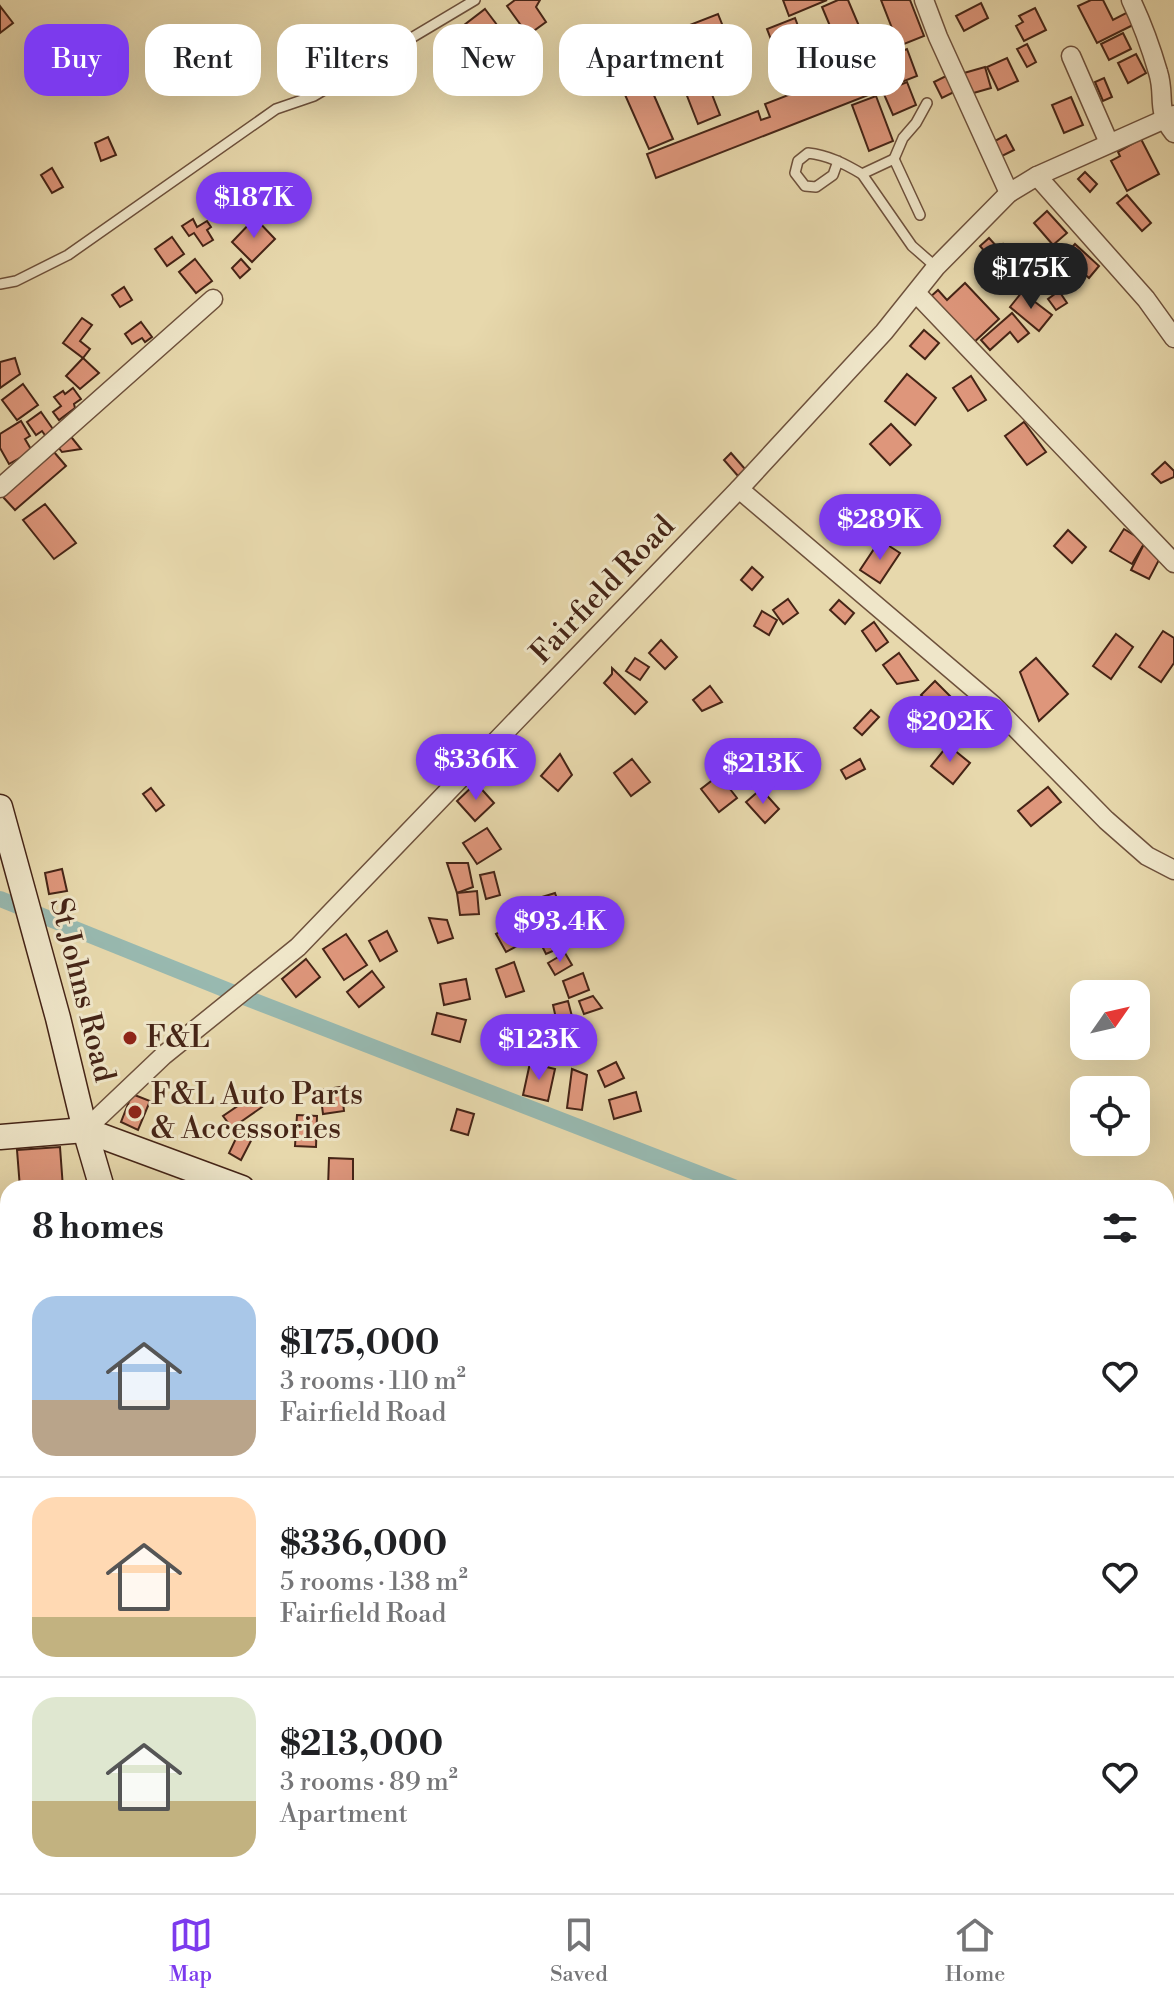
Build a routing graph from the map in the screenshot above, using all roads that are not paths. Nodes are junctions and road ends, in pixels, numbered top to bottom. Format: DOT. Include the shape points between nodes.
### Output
graph roads {
  1 [pos="475,0"];
  2 [pos="924,0"];
  3 [pos="1131,0"];
  4 [pos="1071,56"];
  5 [pos="927,103"];
  6 [pos="1171,123"];
  7 [pos="1109,143"];
  8 [pos="894,159"];
  9 [pos="838,161"];
  10 [pos="862,174"];
  11 [pos="1037,176"];
  12 [pos="1009,193"];
  13 [pos="920,215"];
  14 [pos="936,267"];
  15 [pos="0,284"];
  16 [pos="916,293"];
  17 [pos="213,299"];
  18 [pos="1174,338"];
  19 [pos="0,488"];
  20 [pos="739,489"];
  21 [pos="1174,563"];
  22 [pos="0,807"];
  23 [pos="1174,870"];
  24 [pos="85,1130"];
  25 [pos="0,1137"];
  26 [pos="100,1180"];
  27 [pos="220,1180"];
  1 -- 15 [label="lane" via="314,96 276,109 68,255"];
  2 -- 12 [label="street"];
  3 -- 6 [label="street" via="1160,76"];
  4 -- 7 [label="street"];
  5 -- 8 [label="lane"];
  6 -- 7 [label="street, Fairfield Road"];
  7 -- 11 [label="street, Fairfield Road"];
  8 -- 10 [label="lane"];
  8 -- 13 [label="lane"];
  9 -- 9 [label="lane" via="808,153 798,161 795,173 805,186 816,187 833,175"];
  9 -- 10 [label="lane"];
  10 -- 14 [label="lane" via="912,246"];
  11 -- 12 [label="street, Fairfield Road"];
  11 -- 18 [label="street"];
  12 -- 14 [label="street, Fairfield Road"];
  14 -- 16 [label="street, Fairfield Road"];
  16 -- 20 [label="street, Fairfield Road"];
  16 -- 21 [label="street"];
  17 -- 19 [label="street"];
  20 -- 23 [label="street" via="993,705 1116,829 1147,856"];
  20 -- 24 [label="street, Fairfield Road" via="298,947 164,1055"];
  22 -- 24 [label="main road, St Johns Road"];
  24 -- 25 [label="main road"];
  24 -- 26 [label="main road, St Johns Road"];
  24 -- 27 [label="main road"];
}
